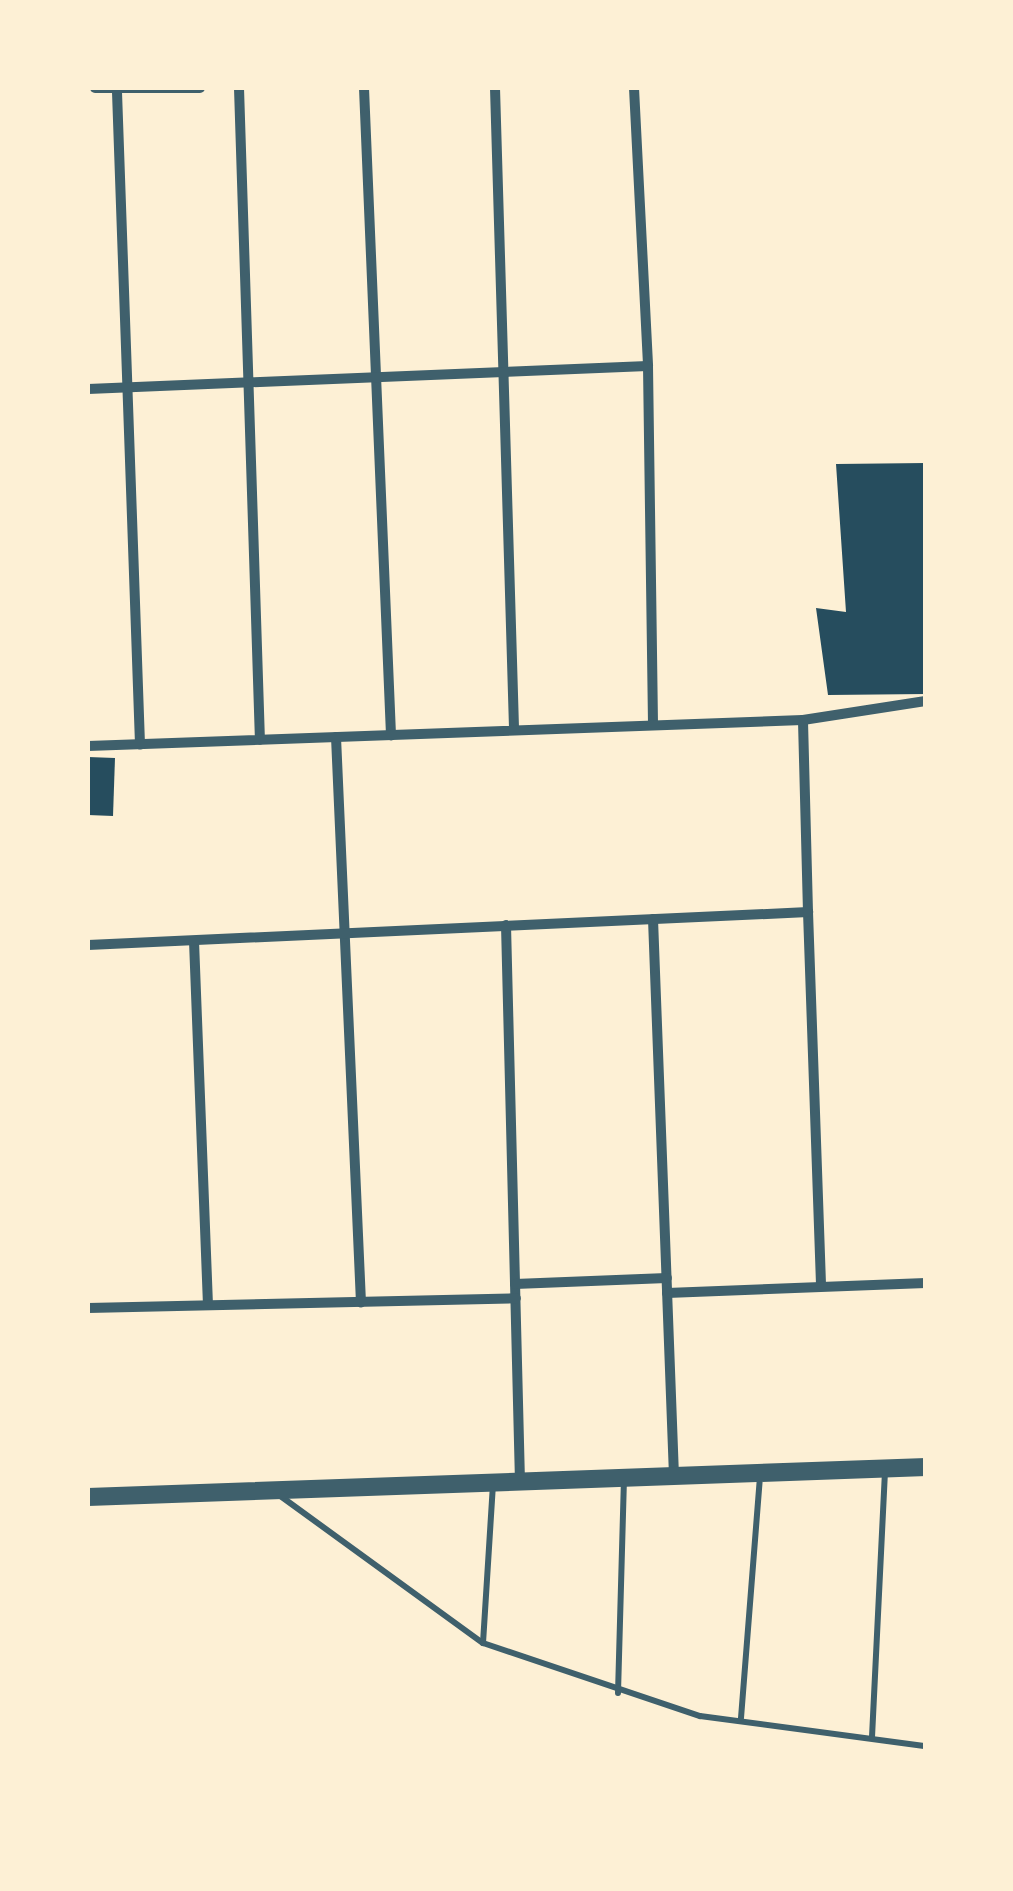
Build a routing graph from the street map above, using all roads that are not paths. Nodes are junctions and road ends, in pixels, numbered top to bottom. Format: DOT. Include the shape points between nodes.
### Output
graph roads {
  1 [pos="94,88"];
  2 [pos="200,88"];
  3 [pos="239,88"];
  4 [pos="364,88"];
  5 [pos="495,88"];
  6 [pos="634,88"];
  7 [pos="117,92"];
  8 [pos="648,366"];
  9 [pos="504,372"];
  10 [pos="378,377"];
  11 [pos="250,382"];
  12 [pos="128,387"];
  13 [pos="88,389"];
  14 [pos="926,701"];
  15 [pos="803,720"];
  16 [pos="652,726"];
  17 [pos="514,730"];
  18 [pos="392,735"];
  19 [pos="336,737"];
  20 [pos="260,740"];
  21 [pos="140,744"];
  22 [pos="88,746"];
  23 [pos="808,912"];
  24 [pos="654,919"];
  25 [pos="506,925"];
  26 [pos="345,933"];
  27 [pos="194,941"];
  28 [pos="88,945"];
  29 [pos="667,1278"];
  30 [pos="926,1283"];
  31 [pos="515,1284"];
  32 [pos="821,1286"];
  33 [pos="667,1293"];
  34 [pos="516,1298"];
  35 [pos="208,1302"];
  36 [pos="361,1302"];
  37 [pos="88,1308"];
  38 [pos="926,1467"];
  39 [pos="886,1468"];
  40 [pos="760,1472"];
  41 [pos="674,1476"];
  42 [pos="624,1478"];
  43 [pos="493,1482"];
  44 [pos="520,1482"];
  45 [pos="272,1490"];
  46 [pos="88,1497"];
  47 [pos="483,1643"];
  48 [pos="618,1692"];
  49 [pos="741,1718"];
  50 [pos="872,1736"];
  51 [pos="926,1746"];
  1 -- 7 [label="street"];
  2 -- 7 [label="street"];
  3 -- 11 [label="street"];
  4 -- 10 [label="street"];
  5 -- 9 [label="street"];
  6 -- 8 [label="street"];
  7 -- 12 [label="street"];
  8 -- 9 [label="street"];
  8 -- 16 [label="street"];
  9 -- 10 [label="street"];
  9 -- 17 [label="street"];
  10 -- 11 [label="street"];
  10 -- 18 [label="street"];
  11 -- 12 [label="street"];
  11 -- 20 [label="street"];
  12 -- 13 [label="street"];
  12 -- 21 [label="street"];
  14 -- 15 [label="street"];
  15 -- 16 [label="street"];
  15 -- 23 [label="street"];
  16 -- 17 [label="street"];
  17 -- 18 [label="street"];
  18 -- 19 [label="street"];
  19 -- 20 [label="street"];
  19 -- 26 [label="street"];
  20 -- 21 [label="street"];
  21 -- 22 [label="street"];
  23 -- 24 [label="street"];
  23 -- 32 [label="street"];
  24 -- 25 [label="street"];
  24 -- 29 [label="street"];
  25 -- 26 [label="street"];
  25 -- 31 [label="street"];
  26 -- 27 [label="street"];
  26 -- 36 [label="street"];
  27 -- 28 [label="street"];
  27 -- 35 [label="street"];
  29 -- 31 [label="street"];
  29 -- 33 [label="street"];
  30 -- 32 [label="street"];
  31 -- 34 [label="street"];
  32 -- 33 [label="street"];
  33 -- 41 [label="street"];
  34 -- 36 [label="street"];
  34 -- 44 [label="street"];
  35 -- 36 [label="street"];
  35 -- 37 [label="street"];
  38 -- 39 [label="street"];
  39 -- 40 [label="street"];
  39 -- 50 [label="lane"];
  40 -- 41 [label="street"];
  40 -- 49 [label="lane"];
  41 -- 42 [label="street"];
  42 -- 44 [label="street"];
  42 -- 48 [label="lane"];
  43 -- 44 [label="street"];
  43 -- 45 [label="street"];
  43 -- 47 [label="lane"];
  45 -- 46 [label="street"];
  45 -- 47 [label="lane"];
  47 -- 48 [label="lane"];
  48 -- 49 [label="lane" via="700,1716"];
  49 -- 50 [label="lane"];
  50 -- 51 [label="lane"];
}
